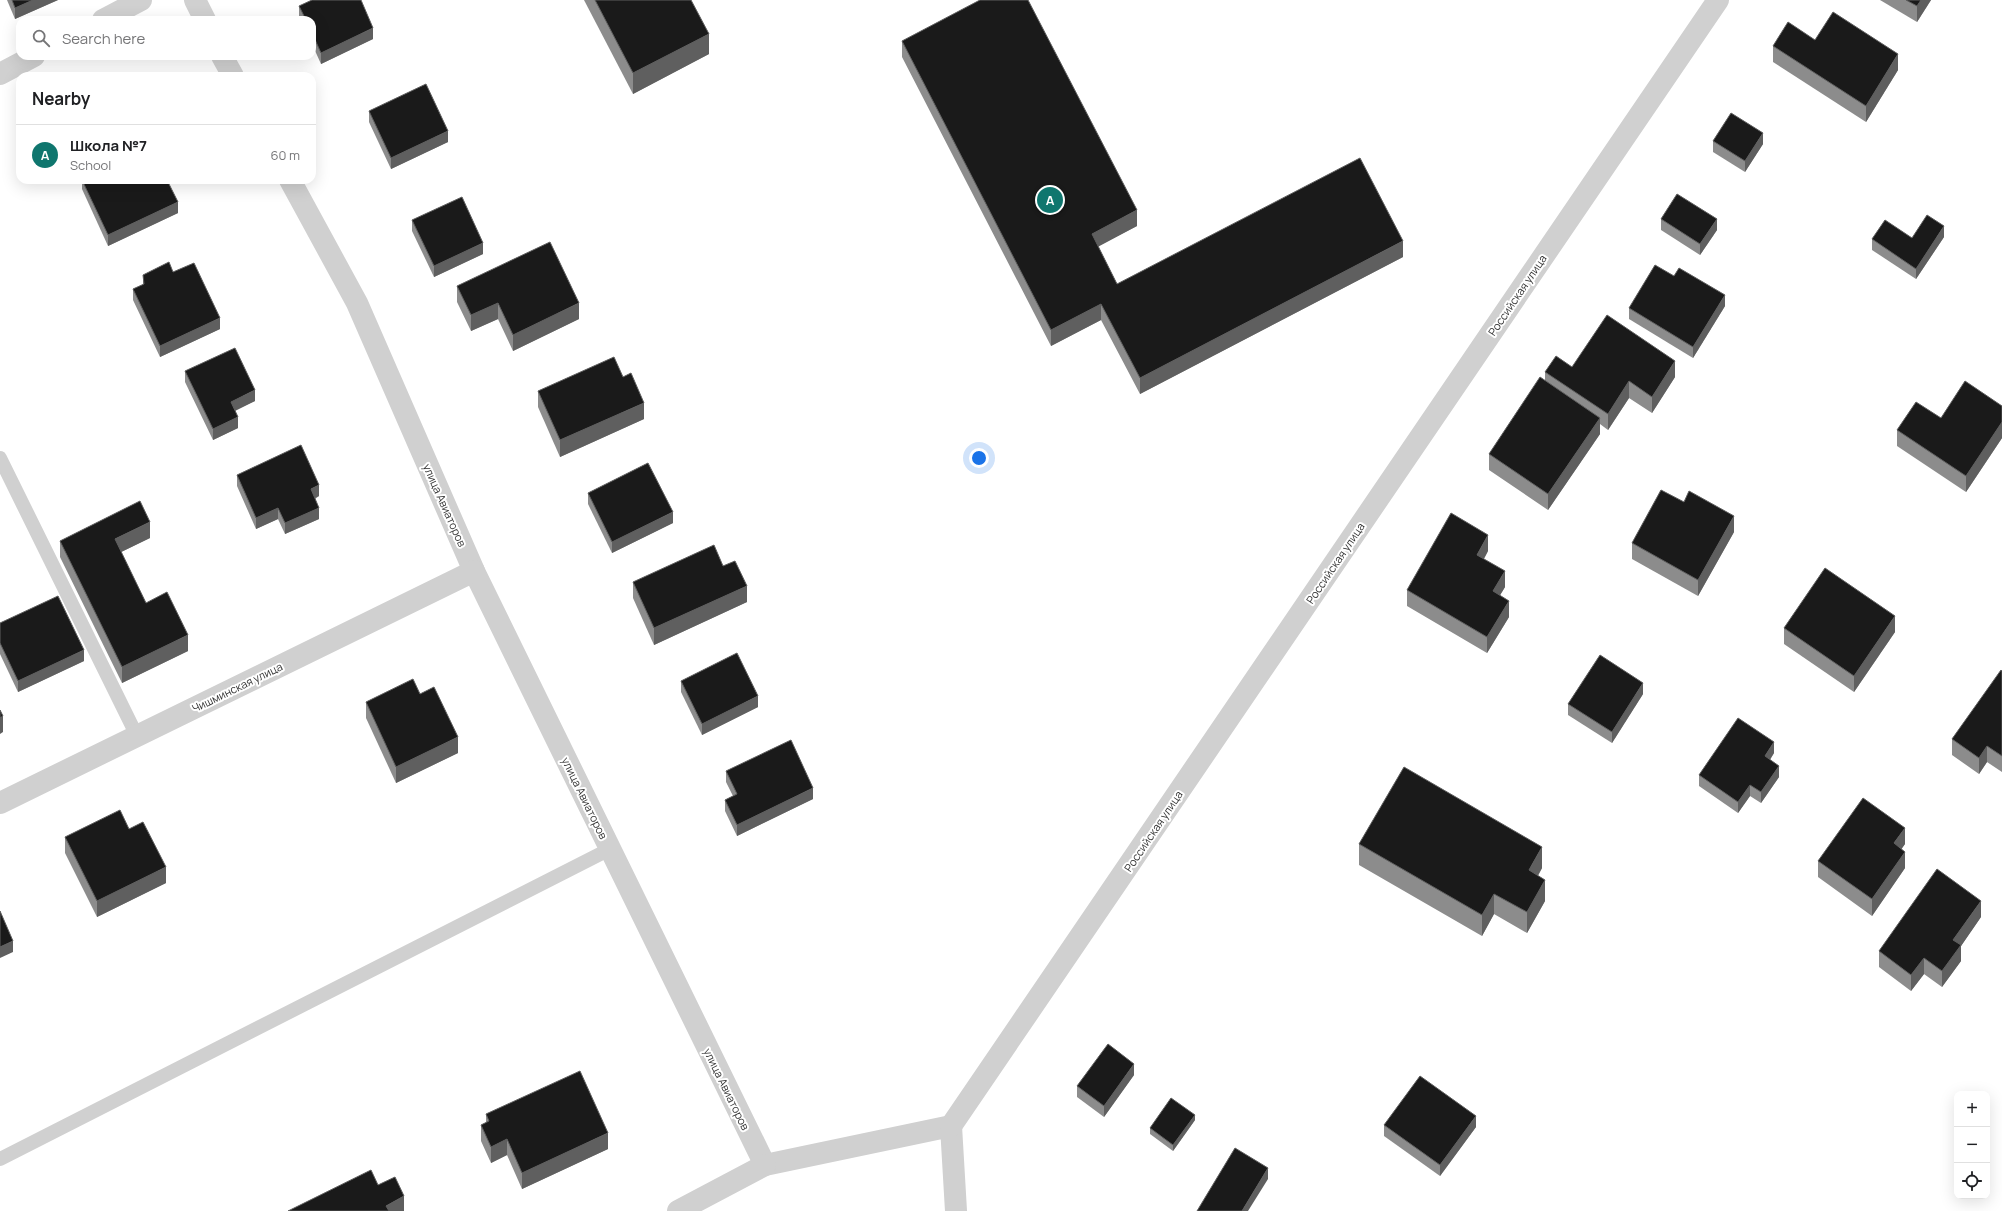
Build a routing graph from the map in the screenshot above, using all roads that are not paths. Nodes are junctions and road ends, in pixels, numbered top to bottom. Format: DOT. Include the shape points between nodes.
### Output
graph roads {
  1 [pos="141,0"];
  2 [pos="195,0"];
  3 [pos="1718,0"];
  4 [pos="111,16"];
  5 [pos="202,16"];
  6 [pos="26,60"];
  7 [pos="224,60"];
  8 [pos="231,72"];
  9 [pos="0,74"];
  10 [pos="292,184"];
  11 [pos="0,458"];
  12 [pos="474,571"];
  13 [pos="138,736"];
  14 [pos="0,803"];
  15 [pos="610,849"];
  16 [pos="951,1126"];
  17 [pos="0,1159"];
  18 [pos="765,1165"];
  19 [pos="678,1211"];
  20 [pos="956,1211"];
  1 -- 4 [label="street"];
  2 -- 5 [label="street"];
  3 -- 16 [label="street, Российская улица"];
  6 -- 9 [label="street"];
  7 -- 8 [label="street"];
  10 -- 12 [label="street, улица Авиаторов" via="357,303"];
  11 -- 13 [label="lane"];
  12 -- 13 [label="street, Чишминская улица"];
  12 -- 15 [label="street, улица Авиаторов"];
  13 -- 14 [label="street, Чишминская улица"];
  15 -- 17 [label="lane"];
  15 -- 18 [label="street, улица Авиаторов"];
  16 -- 18 [label="street"];
  16 -- 20 [label="street"];
  18 -- 19 [label="street"];
}
